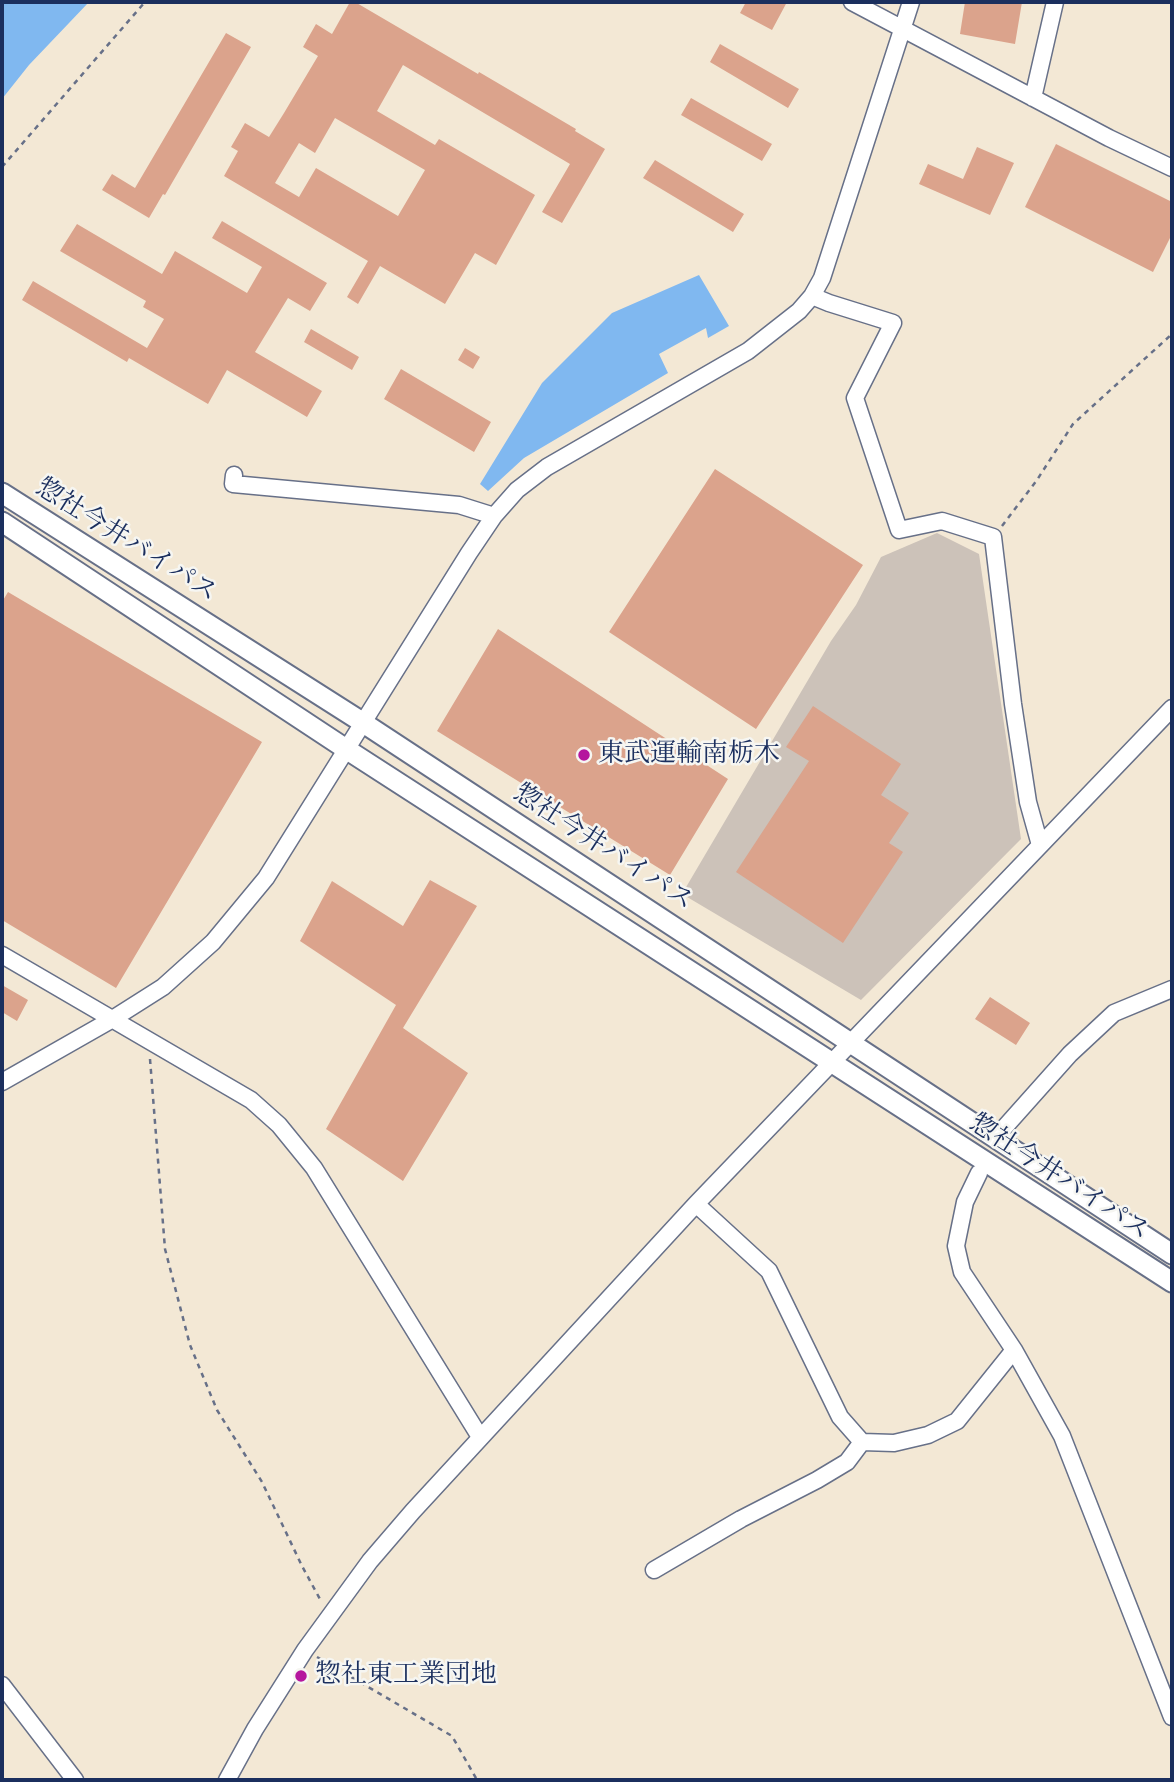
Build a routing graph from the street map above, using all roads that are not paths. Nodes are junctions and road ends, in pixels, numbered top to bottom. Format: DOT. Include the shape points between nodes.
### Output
graph roads {
  1 [pos="852,2"];
  2 [pos="911,2"];
  3 [pos="1055,2"];
  4 [pos="904,29"];
  5 [pos="1033,98"];
  6 [pos="1172,168"];
  7 [pos="812,296"];
  8 [pos="234,475"];
  9 [pos="2,493"];
  10 [pos="494,516"];
  11 [pos="2,522"];
  12 [pos="1172,708"];
  13 [pos="362,722"];
  14 [pos="345,749"];
  15 [pos="1040,845"];
  16 [pos="2,955"];
  17 [pos="1172,989"];
  18 [pos="111,1020"];
  19 [pos="851,1041"];
  20 [pos="830,1063"];
  21 [pos="2,1082"];
  22 [pos="1004,1128"];
  23 [pos="979,1173"];
  24 [pos="696,1204"];
  25 [pos="1172,1254"];
  26 [pos="1172,1282"];
  27 [pos="1014,1350"];
  28 [pos="480,1437"];
  29 [pos="862,1443"];
  30 [pos="654,1570"];
  31 [pos="2,1685"];
  32 [pos="1172,1717"];
  33 [pos="75,1780"];
  34 [pos="227,1780"];
  1 -- 4 [label="street"];
  2 -- 4 [label="street"];
  3 -- 5 [label="street"];
  4 -- 5 [label="street"];
  4 -- 7 [label="street" via="822,278"];
  5 -- 6 [label="street"];
  7 -- 10 [label="street" via="748,351 547,467 517,489"];
  7 -- 15 [label="street" via="893,323 855,398 898,530 942,521 993,537 1020,753"];
  8 -- 10 [label="street" via="233,484 459,505"];
  9 -- 13 [label="main road, 惣社今井バイパス"];
  10 -- 13 [label="street"];
  11 -- 14 [label="main road, 惣社今井バイパス"];
  12 -- 15 [label="street"];
  13 -- 14 [label="street"];
  13 -- 19 [label="main road, 惣社今井バイパス"];
  14 -- 18 [label="street" via="266,878 213,942 163,987"];
  14 -- 20 [label="main road, 惣社今井バイパス"];
  15 -- 19 [label="street"];
  16 -- 18 [label="street"];
  17 -- 22 [label="street" via="1114,1013"];
  18 -- 21 [label="street"];
  18 -- 28 [label="street" via="251,1100 279,1125 314,1168"];
  19 -- 20 [label="street"];
  19 -- 25 [label="main road, 惣社今井バイパス"];
  20 -- 24 [label="street"];
  20 -- 26 [label="main road, 惣社今井バイパス"];
  23 -- 27 [label="street" via="965,1202 957,1246 962,1272"];
  24 -- 28 [label="street"];
  24 -- 29 [label="street" via="769,1271 840,1417"];
  27 -- 29 [label="street" via="957,1421 928,1435 894,1443"];
  27 -- 32 [label="street" via="1062,1436"];
  28 -- 34 [label="street" via="404,1521 329,1616"];
  29 -- 30 [label="street" via="847,1462"];
  31 -- 33 [label="street"];
}
